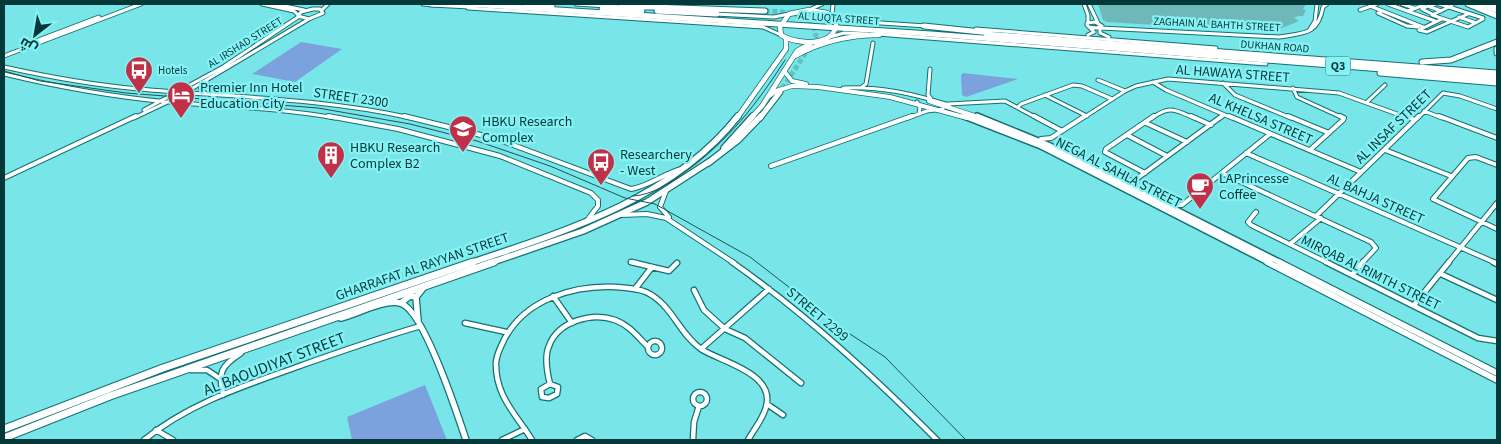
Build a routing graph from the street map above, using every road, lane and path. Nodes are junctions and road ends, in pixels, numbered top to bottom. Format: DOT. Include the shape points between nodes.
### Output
graph roads {
  1 [pos="134,4"];
  2 [pos="140,4"];
  3 [pos="262,4"];
  4 [pos="275,4"];
  5 [pos="321,4"];
  6 [pos="328,4"];
  7 [pos="423,4"];
  8 [pos="431,4"];
  9 [pos="467,4"];
  10 [pos="526,4"];
  11 [pos="576,4"];
  12 [pos="822,4"];
  13 [pos="833,4"];
  14 [pos="1084,4"];
  15 [pos="1317,4"];
  16 [pos="1327,4"];
  17 [pos="1377,4"];
  18 [pos="1390,4"];
  19 [pos="1402,4"];
  20 [pos="1422,4"];
  21 [pos="1437,4"];
  22 [pos="1447,4"];
  23 [pos="1469,4"];
  24 [pos="1478,4"];
  25 [pos="1488,4"];
  26 [pos="604,5"];
  27 [pos="1089,5"];
  28 [pos="1496,5"];
  29 [pos="488,6"];
  30 [pos="1370,6"];
  31 [pos="1428,6"];
  32 [pos="1451,6"];
  33 [pos="1086,8"];
  34 [pos="1415,8"];
  35 [pos="312,9"];
  36 [pos="1378,9"];
  37 [pos="307,10"];
  38 [pos="322,10"];
  39 [pos="809,10"];
  40 [pos="1360,10"];
  41 [pos="597,11"];
  42 [pos="765,11"];
  43 [pos="1408,11"];
  44 [pos="1441,11"];
  45 [pos="1469,13"];
  46 [pos="717,14"];
  47 [pos="789,14"];
  48 [pos="1432,14"];
  49 [pos="1497,14"];
  50 [pos="832,15"];
  51 [pos="298,16"];
  52 [pos="1459,17"];
  53 [pos="309,19"];
  54 [pos="1442,19"];
  55 [pos="1435,21"];
  56 [pos="1088,22"];
  57 [pos="1450,22"];
  58 [pos="782,23"];
  59 [pos="1099,23"];
  60 [pos="1476,23"];
  61 [pos="711,24"];
  62 [pos="836,24"];
  63 [pos="924,26"];
  64 [pos="1090,27"];
  65 [pos="1119,27"];
  66 [pos="1422,27"];
  67 [pos="1100,28"];
  68 [pos="1310,29"];
  69 [pos="1100,33"];
  70 [pos="879,34"];
  71 [pos="781,35"];
  72 [pos="1014,36"];
  73 [pos="1077,36"];
  74 [pos="828,38"];
  75 [pos="929,38"];
  76 [pos="786,39"];
  77 [pos="1005,40"];
  78 [pos="1124,40"];
  79 [pos="1497,42"];
  80 [pos="811,43"];
  81 [pos="873,43"];
  82 [pos="1141,46"];
  83 [pos="1216,48"];
  84 [pos="1497,49"];
  85 [pos="1497,53"];
  86 [pos="4,54"];
  87 [pos="1180,54"];
  88 [pos="794,58"];
  89 [pos="1392,61"];
  90 [pos="1266,64"];
  91 [pos="4,67"];
  92 [pos="930,68"];
  93 [pos="15,70"];
  94 [pos="1497,71"];
  95 [pos="784,72"];
  96 [pos="5,75"];
  97 [pos="215,76"];
  98 [pos="1098,80"];
  99 [pos="792,81"];
  100 [pos="1153,82"];
  101 [pos="1223,82"];
  102 [pos="1497,82"];
  103 [pos="866,84"];
  104 [pos="1385,85"];
  105 [pos="811,87"];
  106 [pos="862,87"];
  107 [pos="843,88"];
  108 [pos="870,88"];
  109 [pos="1293,88"];
  110 [pos="1125,91"];
  111 [pos="780,92"];
  112 [pos="176,93"];
  113 [pos="184,94"];
  114 [pos="1443,94"];
  115 [pos="928,95"];
  116 [pos="1045,95"];
  117 [pos="209,96"];
  118 [pos="922,97"];
  119 [pos="142,99"];
  120 [pos="765,100"];
  121 [pos="932,100"];
  122 [pos="1112,100"];
  123 [pos="161,101"];
  124 [pos="167,102"];
  125 [pos="917,102"];
  126 [pos="1367,102"];
  127 [pos="948,104"];
  128 [pos="1018,108"];
  129 [pos="146,109"];
  130 [pos="943,109"];
  131 [pos="957,109"];
  132 [pos="1497,110"];
  133 [pos="1425,111"];
  134 [pos="919,114"];
  135 [pos="1224,115"];
  136 [pos="1087,116"];
  137 [pos="1415,120"];
  138 [pos="1146,123"];
  139 [pos="1210,125"];
  140 [pos="114,127"];
  141 [pos="1062,131"];
  142 [pos="1021,133"];
  143 [pos="1329,133"];
  144 [pos="1270,134"];
  145 [pos="1127,136"];
  146 [pos="1497,137"];
  147 [pos="1051,138"];
  148 [pos="1041,139"];
  149 [pos="1187,142"];
  150 [pos="1050,144"];
  151 [pos="1310,150"];
  152 [pos="1384,150"];
  153 [pos="1246,153"];
  154 [pos="1168,156"];
  155 [pos="708,163"];
  156 [pos="1497,165"];
  157 [pos="771,166"];
  158 [pos="682,169"];
  159 [pos="1222,172"];
  160 [pos="1361,172"];
  161 [pos="1145,173"];
  162 [pos="1451,176"];
  163 [pos="5,177"];
  164 [pos="1135,180"];
  165 [pos="1123,181"];
  166 [pos="1136,187"];
  167 [pos="666,191"];
  168 [pos="1338,194"];
  169 [pos="1497,203"];
  170 [pos="1171,205"];
  171 [pos="1182,205"];
  172 [pos="1182,210"];
  173 [pos="1256,212"];
  174 [pos="620,215"];
  175 [pos="1316,216"];
  176 [pos="1321,218"];
  177 [pos="586,221"];
  178 [pos="672,221"];
  179 [pos="1198,221"];
  180 [pos="1482,222"];
  181 [pos="1497,228"];
  182 [pos="1290,244"];
  183 [pos="1461,248"];
  184 [pos="631,262"];
  185 [pos="678,263"];
  186 [pos="1497,264"];
  187 [pos="652,267"];
  188 [pos="1441,274"];
  189 [pos="1352,275"];
  190 [pos="426,286"];
  191 [pos="635,289"];
  192 [pos="769,289"];
  193 [pos="694,290"];
  194 [pos="553,296"];
  195 [pos="416,298"];
  196 [pos="1497,300"];
  197 [pos="402,302"];
  198 [pos="1414,306"];
  199 [pos="326,321"];
  200 [pos="466,323"];
  201 [pos="572,323"];
  202 [pos="420,324"];
  203 [pos="725,329"];
  204 [pos="506,332"];
  205 [pos="1497,341"];
  206 [pos="649,345"];
  207 [pos="250,347"];
  208 [pos="701,349"];
  209 [pos="185,370"];
  210 [pos="1497,373"];
  211 [pos="548,377"];
  212 [pos="219,378"];
  213 [pos="1497,380"];
  214 [pos="801,383"];
  215 [pos="550,384"];
  216 [pos="543,386"];
  217 [pos="223,395"];
  218 [pos="767,404"];
  219 [pos="699,406"];
  220 [pos="784,416"];
  221 [pos="4,429"];
  222 [pos="525,429"];
  223 [pos="156,430"];
  224 [pos="4,438"];
  225 [pos="529,439"];
  226 [pos="144,440"];
  227 [pos="173,440"];
  228 [pos="466,440"];
  229 [pos="502,440"];
  230 [pos="577,440"];
  231 [pos="592,440"];
  232 [pos="693,440"];
  233 [pos="748,440"];
  234 [pos="937,440"];
  1 -- 86 [label="street"];
  2 -- 86 [label="street"];
  3 -- 51 [label="street" via="294,12"];
  4 -- 37 [label="street"];
  5 -- 35 [label="street"];
  6 -- 38 [label="street"];
  7 -- 61 [label="street"];
  8 -- 29 [label="main road"];
  9 -- 29 [label="main road, AL LUQTA STREET"];
  10 -- 41 [label="main road, AL LUQTA STREET"];
  11 -- 26 [label="street, AL LUQTA STREET"];
  12 -- 39 [label="street"];
  13 -- 50 [label="street"];
  14 -- 33 [label="street"];
  15 -- 68 [label="street" via="1315,21"];
  16 -- 68 [label="street" via="1323,7 1321,22"];
  17 -- 30 [label="street"];
  18 -- 36 [label="street"];
  18 -- 43 [label="street"];
  19 -- 34 [label="street"];
  20 -- 34 [label="street"];
  21 -- 31 [label="street"];
  21 -- 32 [label="street"];
  22 -- 32 [label="street"];
  23 -- 49 [label="main road"];
  24 -- 49 [label="main road"];
  25 -- 28 [label="main road"];
  26 -- 42 [label="main road"];
  26 -- 46 [label="street, AL LUQTA STREET"];
  27 -- 33 [label="street"];
  27 -- 59 [label="street"];
  29 -- 41 [label="main road, AL LUQTA STREET"];
  30 -- 36 [label="street"];
  30 -- 40 [label="street"];
  31 -- 44 [label="street"];
  31 -- 48 [label="street" via="1422,9"];
  32 -- 44 [label="street"];
  32 -- 45 [label="street"];
  33 -- 56 [label="street"];
  34 -- 43 [label="street"];
  35 -- 37 [label="street"];
  35 -- 38 [label="street"];
  36 -- 66 [label="street" via="1382,11 1378,14 1407,26"];
  37 -- 51 [label="street, AL IRSHAD STREET"];
  38 -- 53 [label="street, AL IRSHAD STREET" via="321,14"];
  39 -- 47 [label="main road"];
  39 -- 50 [label="main road"];
  41 -- 46 [label="main road"];
  41 -- 58 [label="main road, AL LUQTA STREET"];
  41 -- 61 [label="main road"];
  43 -- 55 [label="street"];
  44 -- 48 [label="street"];
  45 -- 52 [label="street"];
  45 -- 60 [label="street" via="1483,18"];
  46 -- 47 [label="street, AL LUQTA STREET" via="774,17"];
  47 -- 58 [label="main road"];
  48 -- 54 [label="street"];
  50 -- 62 [label="main road"];
  51 -- 53 [label="street"];
  51 -- 112 [label="street, AL IRSHAD STREET" via="232,62"];
  52 -- 57 [label="street"];
  52 -- 60 [label="street"];
  53 -- 97 [label="street, AL IRSHAD STREET"];
  54 -- 55 [label="street"];
  54 -- 57 [label="street"];
  55 -- 66 [label="street"];
  56 -- 59 [label="street"];
  56 -- 64 [label="street"];
  57 -- 60 [label="street" via="1468,27"];
  57 -- 66 [label="street" via="1427,32 1419,30"];
  58 -- 62 [label="main road, AL LUQTA STREET"];
  58 -- 71 [label="main road"];
  59 -- 65 [label="street, ZAGHAIN AL BAHTH STREET"];
  59 -- 67 [label="street"];
  61 -- 71 [label="street" via="762,27"];
  62 -- 63 [label="street, AL LUQTA STREET"];
  62 -- 72 [label="main road, AL LUQTA STREET"];
  62 -- 74 [label="main road"];
  62 -- 77 [label="main road, AL LUQTA STREET"];
  63 -- 72 [label="main road"];
  63 -- 73 [label="street, AL LUQTA STREET"];
  64 -- 67 [label="street, ZAGHAIN AL BAHTH STREET"];
  64 -- 73 [label="street" via="1093,34"];
  65 -- 67 [label="street, ZAGHAIN AL BAHTH STREET"];
  65 -- 68 [label="street, ZAGHAIN AL BAHTH STREET" via="1268,37 1300,34"];
  65 -- 69 [label="street"];
  67 -- 69 [label="street"];
  69 -- 78 [label="street"];
  70 -- 74 [label="street, AL LUQTA STREET" via="844,33"];
  70 -- 75 [label="street, AL LUQTA STREET"];
  70 -- 88 [label="main road" via="842,37"];
  71 -- 76 [label="main road"];
  72 -- 82 [label="main road, AL LUQTA STREET"];
  73 -- 78 [label="street, AL LUQTA STREET"];
  74 -- 80 [label="main road"];
  75 -- 77 [label="main road"];
  75 -- 90 [label="street, AL LUQTA STREET"];
  76 -- 80 [label="main road"];
  76 -- 158 [label="main road, GHARRAFAT AL RAYYAN STREET" via="786,49 733,123"];
  77 -- 87 [label="main road, AL LUQTA STREET"];
  78 -- 83 [label="street, AL LUQTA STREET"];
  79 -- 89 [label="main road" via="1448,62"];
  80 -- 88 [label="main road, GHARRAFAT AL RAYYAN STREET" via="800,48"];
  81 -- 103 [label="street"];
  82 -- 83 [label="main road"];
  82 -- 94 [label="main road, DUKHAN ROAD"];
  83 -- 89 [label="main road"];
  84 -- 85 [label="main road"];
  87 -- 90 [label="main road"];
  87 -- 102 [label="main road, DUKHAN ROAD / Q3"];
  88 -- 95 [label="main road, GHARRAFAT AL RAYYAN STREET"];
  89 -- 94 [label="main road"];
  90 -- 102 [label="main road"];
  91 -- 93 [label="street, STREET 2300"];
  92 -- 115 [label="street"];
  93 -- 96 [label="street"];
  93 -- 112 [label="street, STREET 2300" via="62,80"];
  95 -- 99 [label="street"];
  95 -- 120 [label="main road, GHARRAFAT AL RAYYAN STREET"];
  96 -- 119 [label="street, STREET 2300"];
  97 -- 113 [label="street, AL IRSHAD STREET"];
  97 -- 117 [label="street, AL IRSHAD STREET" via="202,89"];
  98 -- 110 [label="street"];
  99 -- 105 [label="street" via="786,83"];
  99 -- 107 [label="street, NEGA AL SAHLA STREET"];
  100 -- 101 [label="street, AL HAWAYA STREET"];
  100 -- 110 [label="street, AL HAWAYA STREET"];
  100 -- 135 [label="street, AL KHELSA STREET"];
  101 -- 109 [label="street, AL HAWAYA STREET"];
  101 -- 143 [label="street" via="1235,95"];
  103 -- 106 [label="street"];
  103 -- 108 [label="street"];
  104 -- 126 [label="street"];
  105 -- 120 [label="street, NEGA AL SAHLA STREET" via="782,88"];
  105 -- 125 [label="street, NEGA AL SAHLA STREET"];
  106 -- 107 [label="street, NEGA AL SAHLA STREET"];
  106 -- 108 [label="street, NEGA AL SAHLA STREET"];
  107 -- 131 [label="street, NEGA AL SAHLA STREET" via="897,95"];
  108 -- 118 [label="street, NEGA AL SAHLA STREET"];
  109 -- 126 [label="street, AL HAWAYA STREET" via="1339,93"];
  109 -- 143 [label="street" via="1298,97 1344,118"];
  110 -- 122 [label="street, AL HAWAYA STREET"];
  111 -- 155 [label="main road" via="768,110 732,148"];
  112 -- 113 [label="street, STREET 2300"];
  112 -- 123 [label="street, AL IRSHAD STREET"];
  113 -- 117 [label="street, STREET 2300"];
  113 -- 124 [label="street, AL IRSHAD STREET"];
  114 -- 132 [label="street, AL INSAF STREET"];
  114 -- 133 [label="street, AL INSAF STREET"];
  115 -- 118 [label="street"];
  115 -- 121 [label="street"];
  116 -- 122 [label="street" via="1072,84"];
  116 -- 128 [label="street"];
  116 -- 136 [label="street"];
  117 -- 158 [label="street, STREET 2300" via="311,102 408,117 497,140 631,189"];
  118 -- 121 [label="street, NEGA AL SAHLA STREET"];
  119 -- 123 [label="street, STREET 2300"];
  119 -- 129 [label="street" via="148,103"];
  120 -- 155 [label="main road, GHARRAFAT AL RAYYAN STREET" via="744,128"];
  121 -- 127 [label="street, NEGA AL SAHLA STREET"];
  122 -- 136 [label="street, AL HAWAYA STREET"];
  123 -- 124 [label="street, STREET 2300"];
  123 -- 129 [label="street, AL IRSHAD STREET"];
  124 -- 140 [label="street, AL IRSHAD STREET"];
  124 -- 177 [label="street, STREET 2300" via="314,114 458,144 529,166 591,193 598,200 598,206"];
  125 -- 130 [label="street, NEGA AL SAHLA STREET"];
  125 -- 134 [label="street"];
  126 -- 137 [label="street, AL HAWAYA STREET"];
  127 -- 128 [label="street" via="1002,100"];
  127 -- 131 [label="street, NEGA AL SAHLA STREET"];
  128 -- 141 [label="street"];
  129 -- 140 [label="street, AL IRSHAD STREET"];
  130 -- 134 [label="street"];
  130 -- 213 [label="street, NEGA AL SAHLA STREET" via="1041,146"];
  131 -- 142 [label="street, NEGA AL SAHLA STREET"];
  133 -- 137 [label="street, AL INSAF STREET"];
  133 -- 146 [label="street"];
  134 -- 157 [label="street"];
  135 -- 139 [label="street"];
  135 -- 144 [label="street, AL KHELSA STREET"];
  136 -- 141 [label="street, AL HAWAYA STREET"];
  137 -- 152 [label="street, AL INSAF STREET"];
  138 -- 139 [label="street" via="1165,109 1170,109"];
  138 -- 145 [label="street"];
  138 -- 149 [label="street"];
  139 -- 149 [label="street"];
  140 -- 163 [label="street, AL IRSHAD STREET"];
  141 -- 147 [label="street, AL HAWAYA STREET"];
  142 -- 148 [label="street"];
  142 -- 179 [label="street, NEGA AL SAHLA STREET"];
  143 -- 151 [label="street"];
  144 -- 151 [label="street, AL KHELSA STREET"];
  144 -- 153 [label="street"];
  145 -- 154 [label="street"];
  145 -- 161 [label="street" via="1105,152"];
  147 -- 148 [label="street, AL HAWAYA STREET"];
  147 -- 150 [label="street"];
  148 -- 150 [label="street"];
  149 -- 154 [label="street"];
  150 -- 165 [label="street"];
  151 -- 160 [label="street, AL KHELSA STREET"];
  152 -- 160 [label="street, AL INSAF STREET"];
  152 -- 162 [label="street"];
  153 -- 159 [label="street"];
  153 -- 168 [label="street, AL BAHJA STREET"];
  154 -- 161 [label="street"];
  155 -- 167 [label="main road, GHARRAFAT AL RAYYAN STREET"];
  156 -- 162 [label="street" via="1480,158 1468,158"];
  158 -- 177 [label="main road, GHARRAFAT AL RAYYAN STREET" via="638,196"];
  159 -- 171 [label="street"];
  159 -- 175 [label="street"];
  160 -- 168 [label="street, AL INSAF STREET"];
  161 -- 164 [label="street"];
  162 -- 180 [label="street" via="1433,199"];
  164 -- 165 [label="street"];
  164 -- 166 [label="street"];
  165 -- 166 [label="street"];
  166 -- 170 [label="street"];
  167 -- 174 [label="main road, GHARRAFAT AL RAYYAN STREET"];
  167 -- 178 [label="street, STREET 2299" via="660,207"];
  168 -- 175 [label="street, AL INSAF STREET"];
  168 -- 183 [label="street, AL BAHJA STREET"];
  169 -- 180 [label="street"];
  170 -- 171 [label="street"];
  170 -- 172 [label="street"];
  171 -- 172 [label="street"];
  172 -- 179 [label="street"];
  173 -- 182 [label="street, MIRQAB AL RIMTH STREET" via="1248,222"];
  174 -- 178 [label="street, STREET 2299" via="652,213"];
  174 -- 190 [label="main road, GHARRAFAT AL RAYYAN STREET"];
  175 -- 176 [label="street"];
  176 -- 182 [label="street"];
  176 -- 189 [label="street" via="1375,245 1376,248"];
  177 -- 221 [label="main road, GHARRAFAT AL RAYYAN STREET" via="82,397"];
  178 -- 192 [label="street, STREET 2299"];
  179 -- 210 [label="street, NEGA AL SAHLA STREET"];
  180 -- 181 [label="street"];
  180 -- 183 [label="street"];
  182 -- 189 [label="street, MIRQAB AL RIMTH STREET"];
  183 -- 186 [label="street, AL BAHJA STREET"];
  183 -- 188 [label="street"];
  184 -- 187 [label="street"];
  185 -- 187 [label="street" via="669,271"];
  187 -- 191 [label="street"];
  188 -- 196 [label="street"];
  188 -- 198 [label="street"];
  189 -- 198 [label="street, MIRQAB AL RIMTH STREET"];
  190 -- 195 [label="street"];
  190 -- 199 [label="main road, GHARRAFAT AL RAYYAN STREET"];
  191 -- 194 [label="street" via="585,288"];
  191 -- 208 [label="street" via="653,296 668,308"];
  192 -- 203 [label="street"];
  192 -- 234 [label="street, STREET 2299" via="870,372"];
  193 -- 203 [label="street" via="704,310"];
  194 -- 201 [label="street"];
  194 -- 204 [label="street" via="530,309"];
  195 -- 197 [label="street" via="406,298"];
  195 -- 202 [label="street"];
  197 -- 199 [label="street"];
  197 -- 202 [label="street" via="409,306"];
  198 -- 205 [label="street, MIRQAB AL RIMTH STREET" via="1478,338"];
  199 -- 207 [label="main road, GHARRAFAT AL RAYYAN STREET"];
  200 -- 204 [label="street"];
  201 -- 206 [label="street" via="587,318 614,319"];
  201 -- 211 [label="street" via="549,345"];
  202 -- 217 [label="street, AL BAOUDIYAT STREET"];
  202 -- 228 [label="street"];
  203 -- 208 [label="street"];
  203 -- 214 [label="street" via="745,338"];
  204 -- 222 [label="street" via="497,355 496,370 510,410"];
  207 -- 209 [label="main road, GHARRAFAT AL RAYYAN STREET"];
  207 -- 212 [label="street, GHARRAFAT AL RAYYAN STREET" via="226,365"];
  208 -- 218 [label="street" via="735,363 758,379 766,391"];
  209 -- 212 [label="street, GHARRAFAT AL RAYYAN STREET" via="207,370"];
  209 -- 224 [label="main road, GHARRAFAT AL RAYYAN STREET"];
  211 -- 215 [label="street"];
  211 -- 216 [label="street"];
  212 -- 217 [label="street"];
  215 -- 216 [label="street"];
  215 -- 216 [label="street" via="558,388 553,397 542,397"];
  217 -- 223 [label="street, AL BAOUDIYAT STREET" via="178,414"];
  218 -- 220 [label="street"];
  218 -- 233 [label="street"];
  219 -- 232 [label="street"];
  222 -- 225 [label="street"];
  222 -- 229 [label="street"];
  223 -- 226 [label="street, AL BAOUDIYAT STREET"];
  223 -- 227 [label="street"];
  230 -- 231 [label="street" via="585,436"];
}
